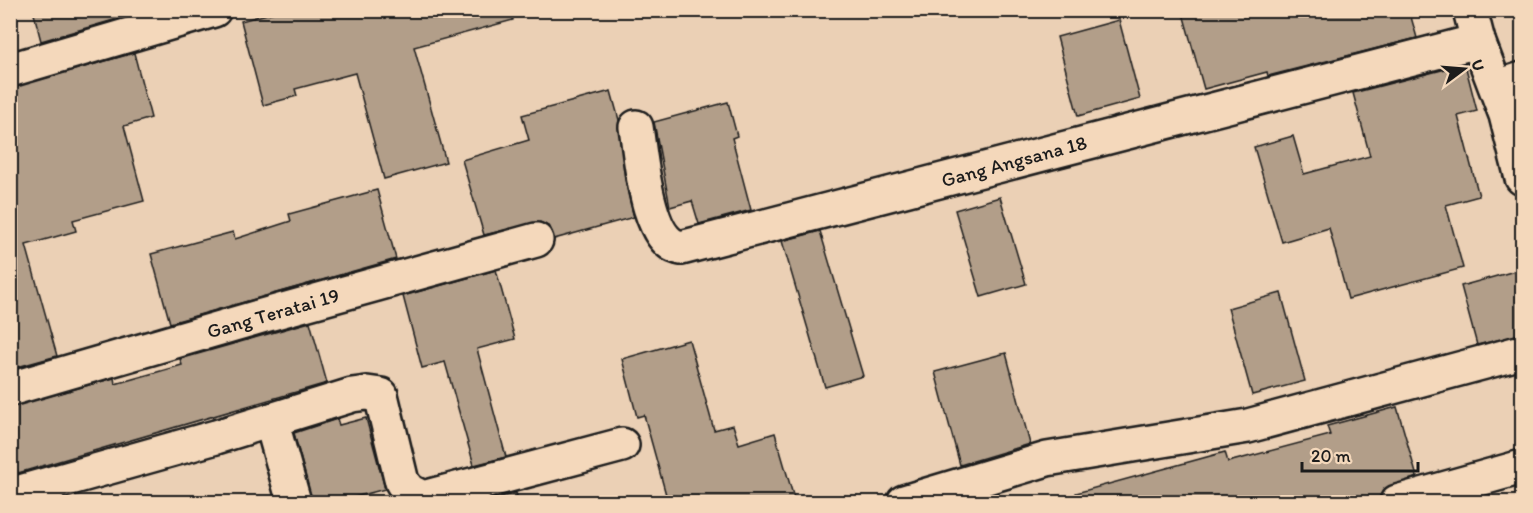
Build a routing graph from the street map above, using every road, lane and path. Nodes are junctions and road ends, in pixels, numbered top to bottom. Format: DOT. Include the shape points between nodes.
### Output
graph roads {
  1 [pos="214,10"];
  2 [pos="1474,26"];
  3 [pos="10,70"];
  4 [pos="1512,98"];
  5 [pos="636,127"];
  6 [pos="1522,178"];
  7 [pos="536,240"];
  8 [pos="1522,352"];
  9 [pos="10,389"];
  10 [pos="271,420"];
  11 [pos="622,445"];
  12 [pos="1522,467"];
  13 [pos="10,495"];
  14 [pos="294,502"];
  15 [pos="904,502"];
  16 [pos="1397,502"];
  1 -- 3 [label="street"];
  2 -- 4 [label="street"];
  2 -- 5 [label="street, Gang Angsana 18" via="681,248 672,246 662,236 649,205"];
  4 -- 6 [label="street"];
  7 -- 9 [label="street, Gang Teratai 19"];
  8 -- 15 [label="street" via="1248,426 1047,459"];
  10 -- 11 [label="street" via="352,395 381,396 402,482 423,498"];
  10 -- 13 [label="street"];
  10 -- 14 [label="street"];
  12 -- 16 [label="street"];
}
